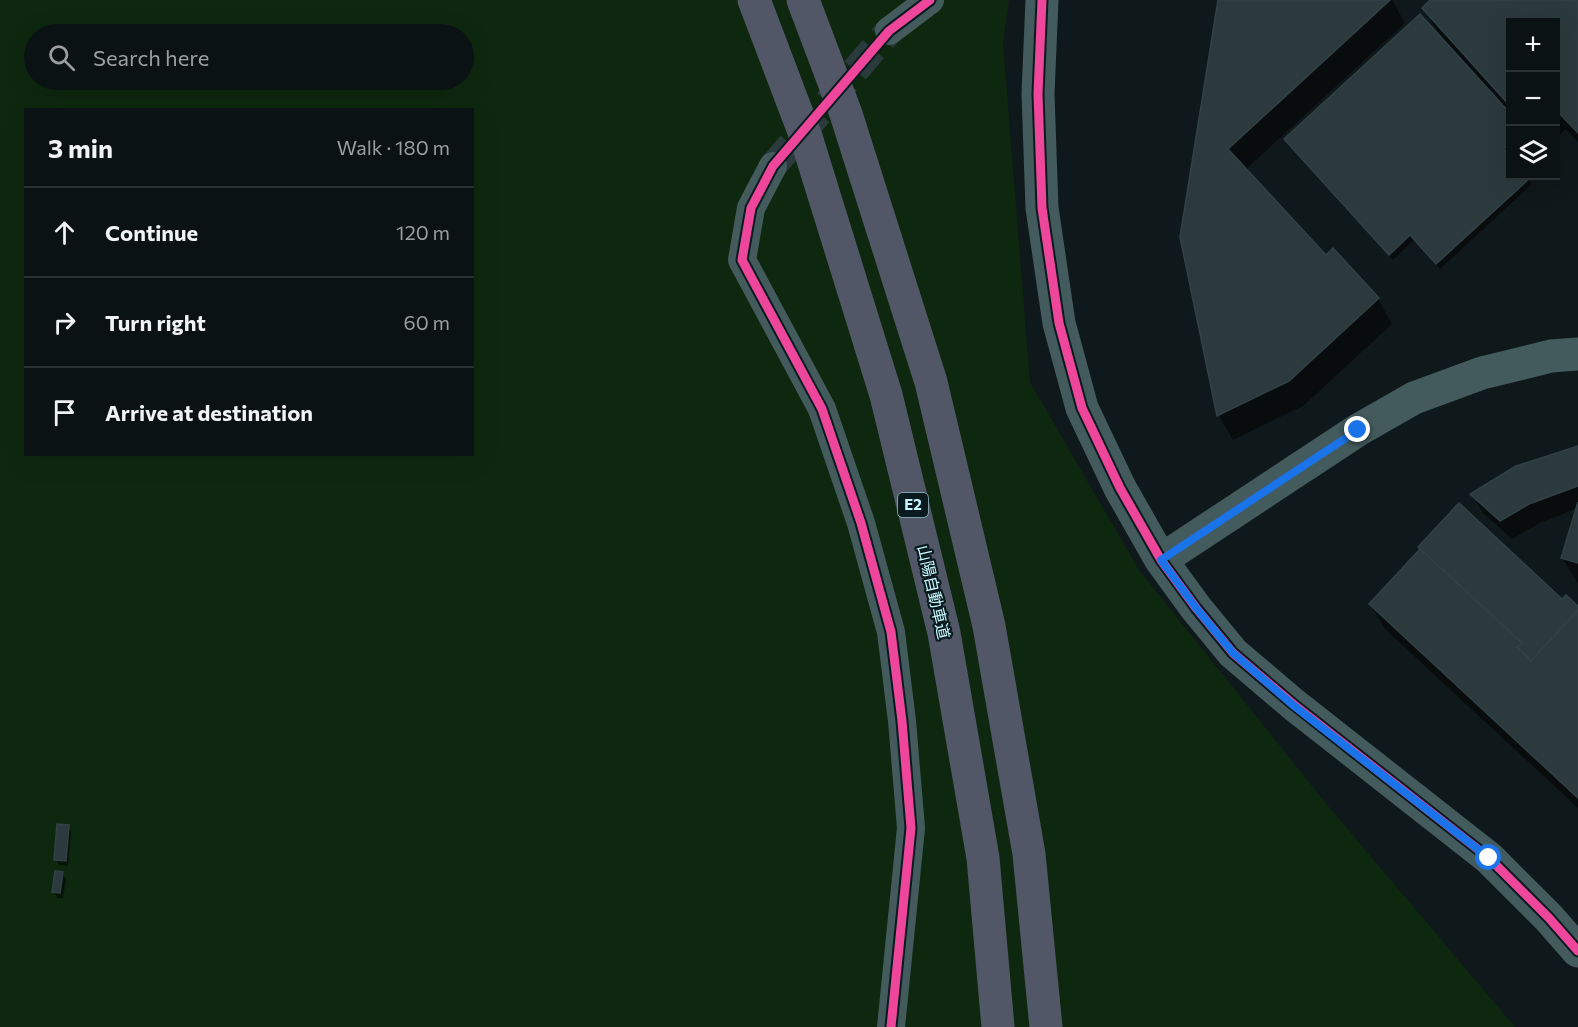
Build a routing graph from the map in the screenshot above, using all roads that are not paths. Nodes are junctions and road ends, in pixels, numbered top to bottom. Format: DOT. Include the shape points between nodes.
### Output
graph roads {
  1 [pos="754,0"];
  2 [pos="803,0"];
  3 [pos="930,0"];
  4 [pos="1042,0"];
  5 [pos="889,32"];
  6 [pos="773,166"];
  7 [pos="1578,354"];
  8 [pos="1161,560"];
  9 [pos="1578,951"];
  10 [pos="891,1027"];
  11 [pos="998,1027"];
  12 [pos="1046,1027"];
  1 -- 11 [label="highway, 山陽自動車道 / E2" via="806,137 886,394 944,633 983,858"];
  2 -- 12 [label="highway" via="846,114 930,382 986,614 1029,854"];
  3 -- 5 [label="street"];
  4 -- 8 [label="street" via="1038,94 1042,208 1059,323 1082,408 1120,488"];
  6 -- 10 [label="street" via="751,208 742,260 822,409 861,523 891,632 911,828"];
  7 -- 8 [label="street" via="1551,356 1482,373 1414,398 1358,430"];
  8 -- 9 [label="street" via="1233,653 1293,705 1489,858"];
}
